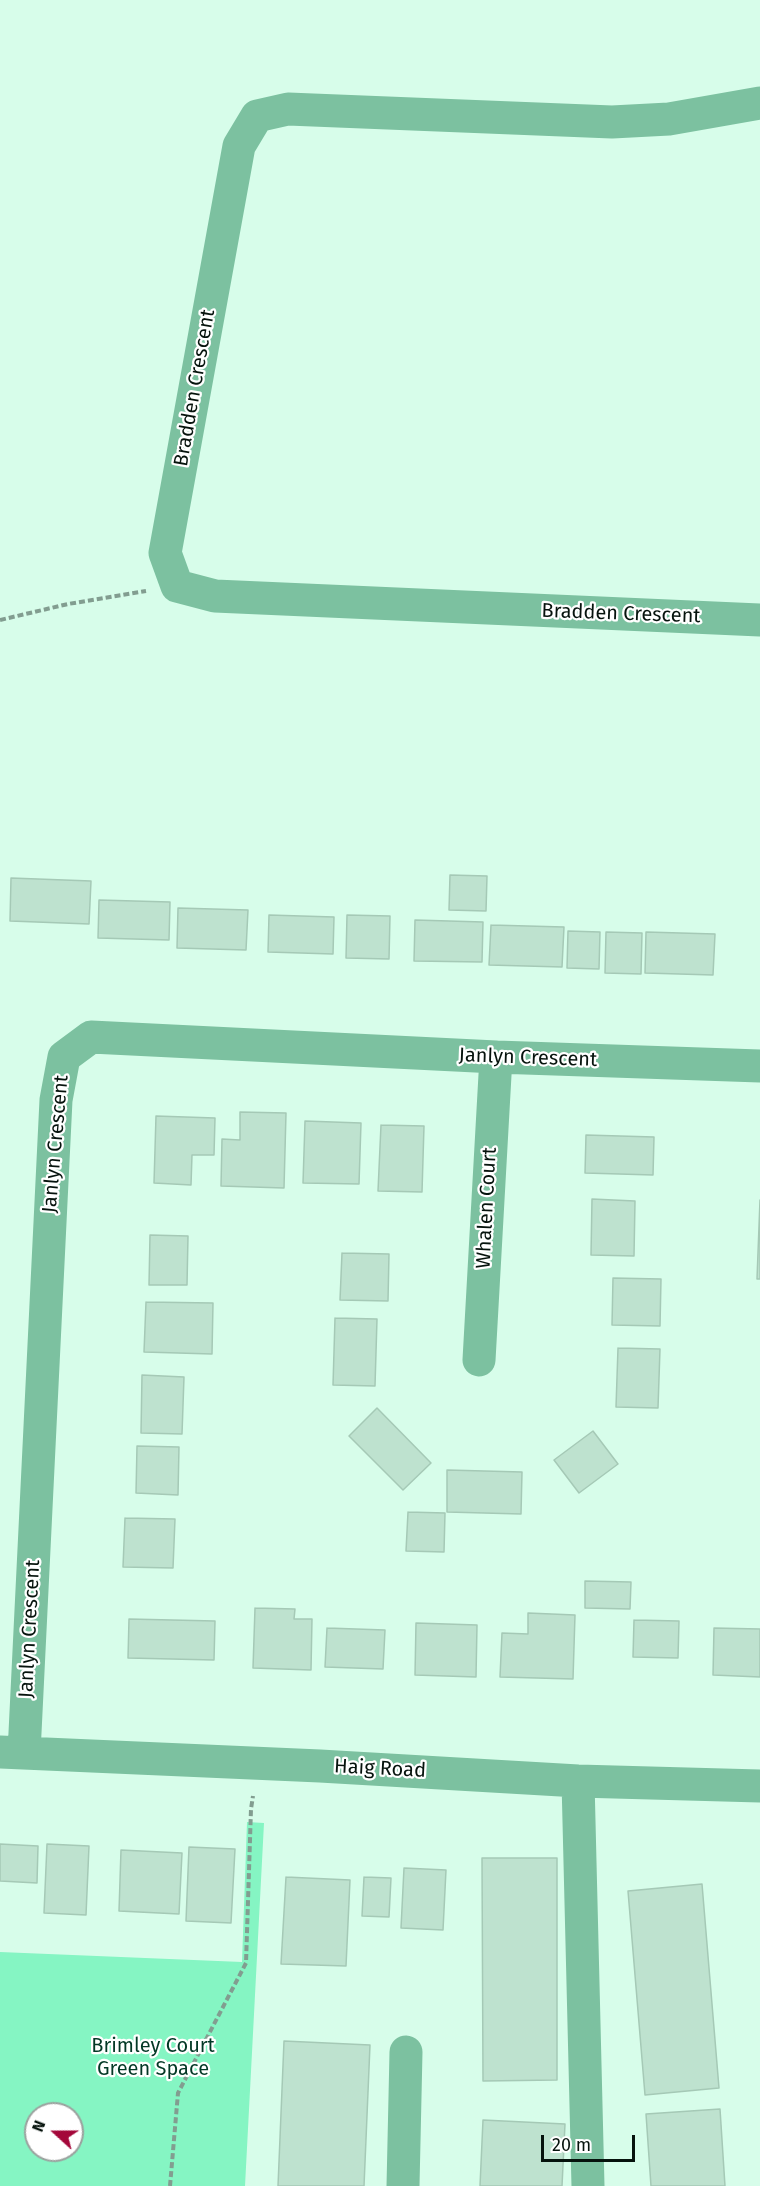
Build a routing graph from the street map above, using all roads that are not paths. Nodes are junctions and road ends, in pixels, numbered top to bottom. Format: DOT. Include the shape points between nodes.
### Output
graph roads {
  1 [pos="760,103"];
  2 [pos="760,620"];
  3 [pos="496,1057"];
  4 [pos="760,1066"];
  5 [pos="479,1360"];
  6 [pos="12,1753"];
  7 [pos="578,1781"];
  8 [pos="760,1786"];
  9 [pos="406,2052"];
  10 [pos="402,2186"];
  11 [pos="588,2186"];
  1 -- 2 [label="street, Bradden Crescent" via="669,119 612,122 288,109 257,116 239,146 165,553 177,586 215,596"];
  3 -- 4 [label="street, Janlyn Crescent"];
  3 -- 5 [label="street, Whalen Court"];
  3 -- 6 [label="street, Janlyn Crescent" via="91,1037 64,1057 56,1100"];
  6 -- 7 [label="street, Haig Road"];
  7 -- 8 [label="street, Haig Road"];
  7 -- 11 [label="street"];
  9 -- 10 [label="street"];
}
